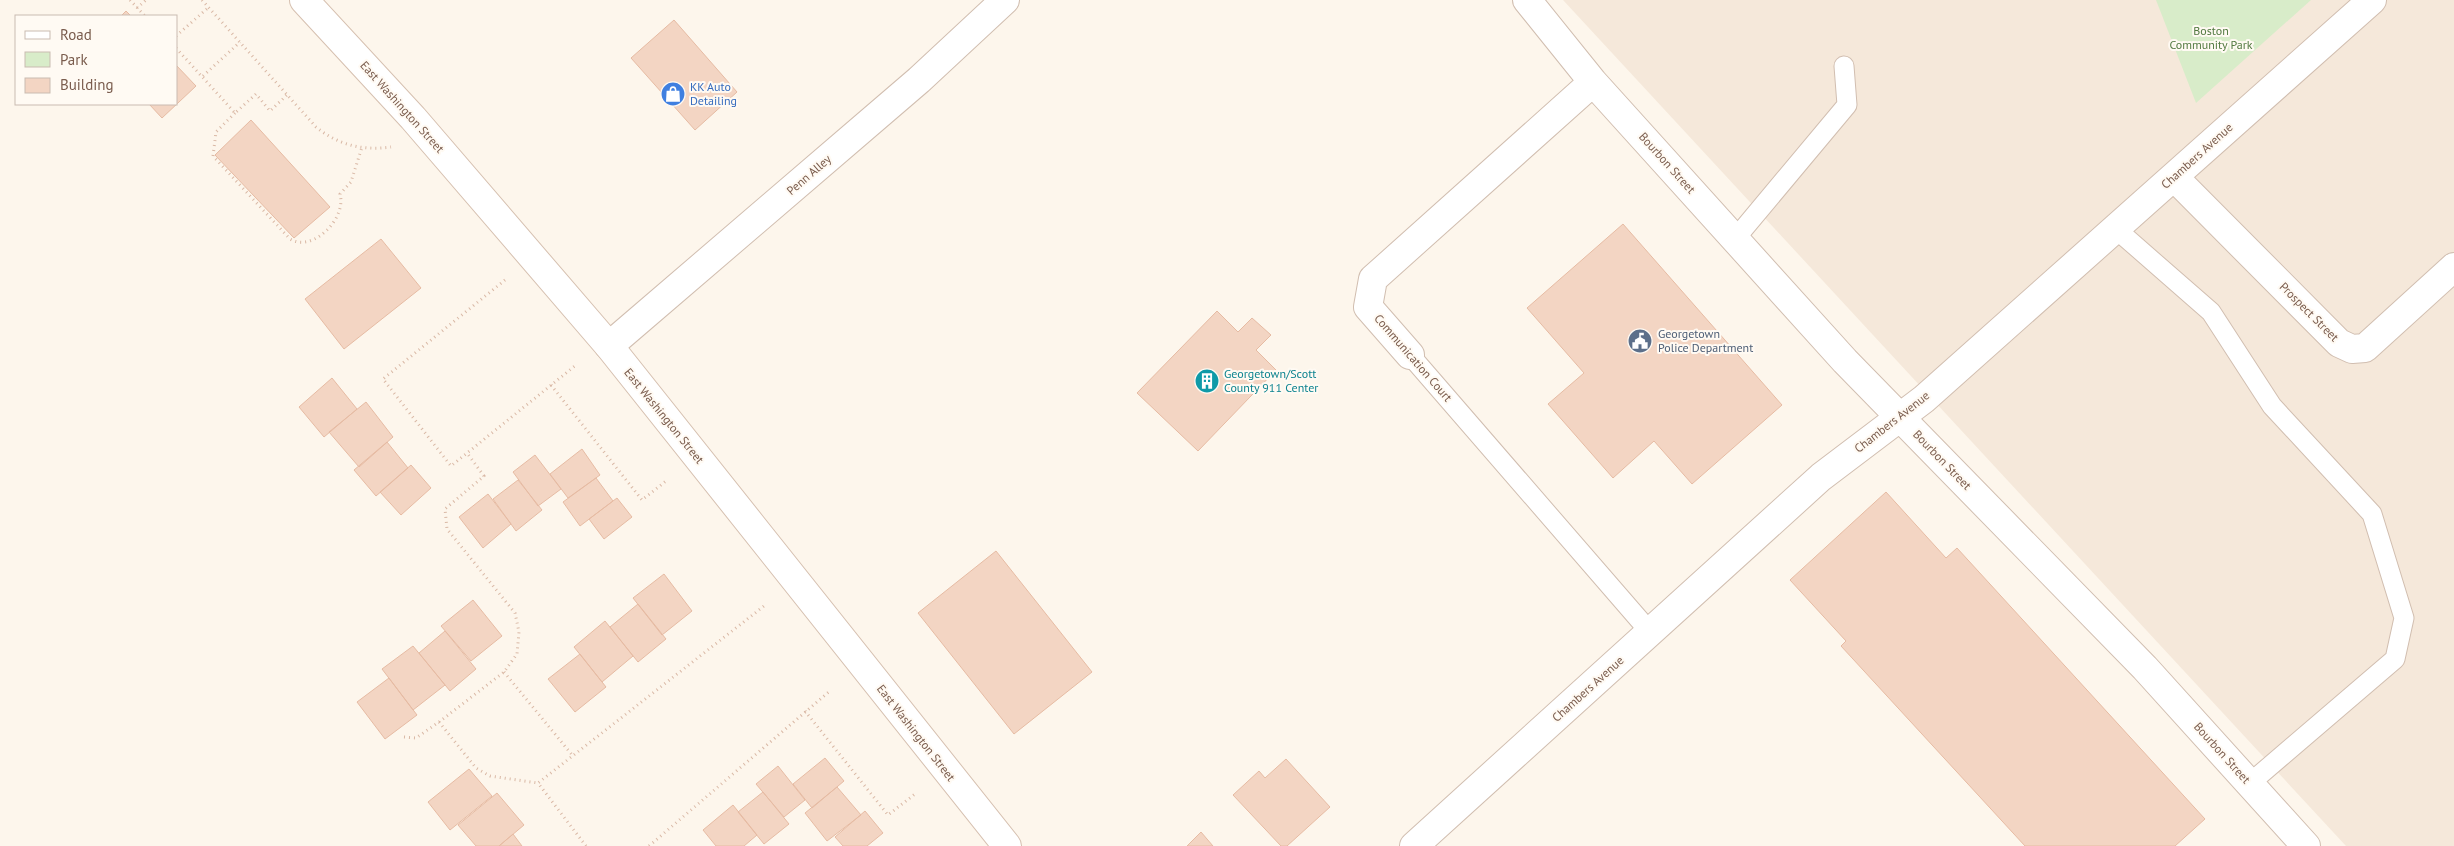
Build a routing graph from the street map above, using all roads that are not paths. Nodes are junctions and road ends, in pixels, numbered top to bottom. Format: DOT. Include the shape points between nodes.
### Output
graph roads {
  1 [pos="304,0"];
  2 [pos="1005,0"];
  3 [pos="2372,0"];
  4 [pos="1539,4"];
  5 [pos="1844,66"];
  6 [pos="1594,82"];
  7 [pos="2174,177"];
  8 [pos="2116,229"];
  9 [pos="1735,239"];
  10 [pos="2454,267"];
  11 [pos="609,346"];
  12 [pos="1410,355"];
  13 [pos="1900,417"];
  14 [pos="1650,632"];
  15 [pos="2249,784"];
  16 [pos="1006,846"];
  17 [pos="1414,846"];
  18 [pos="2306,846"];
  1 -- 11 [label="street, East Washington Street" via="413,118"];
  2 -- 11 [label="street, Penn Alley" via="919,80"];
  3 -- 7 [label="street, Chambers Avenue"];
  4 -- 6 [label="street, Bourbon Street"];
  5 -- 9 [label="lane" via="1847,105"];
  6 -- 9 [label="street, Bourbon Street"];
  6 -- 12 [label="street, Communication Court" via="1373,279 1368,307"];
  7 -- 8 [label="street, Chambers Avenue"];
  7 -- 10 [label="street, Prospect Street" via="2339,343 2352,349 2364,348"];
  8 -- 13 [label="street, Chambers Avenue"];
  8 -- 15 [label="lane" via="2211,312 2272,406 2372,514 2404,618 2395,659"];
  9 -- 13 [label="street, Bourbon Street"];
  11 -- 16 [label="street, East Washington Street"];
  12 -- 14 [label="lane, Communication Court"];
  13 -- 14 [label="street, Chambers Avenue" via="1821,477"];
  13 -- 15 [label="street, Bourbon Street" via="2145,668"];
  14 -- 17 [label="street, Chambers Avenue"];
  15 -- 18 [label="street, Bourbon Street"];
}
